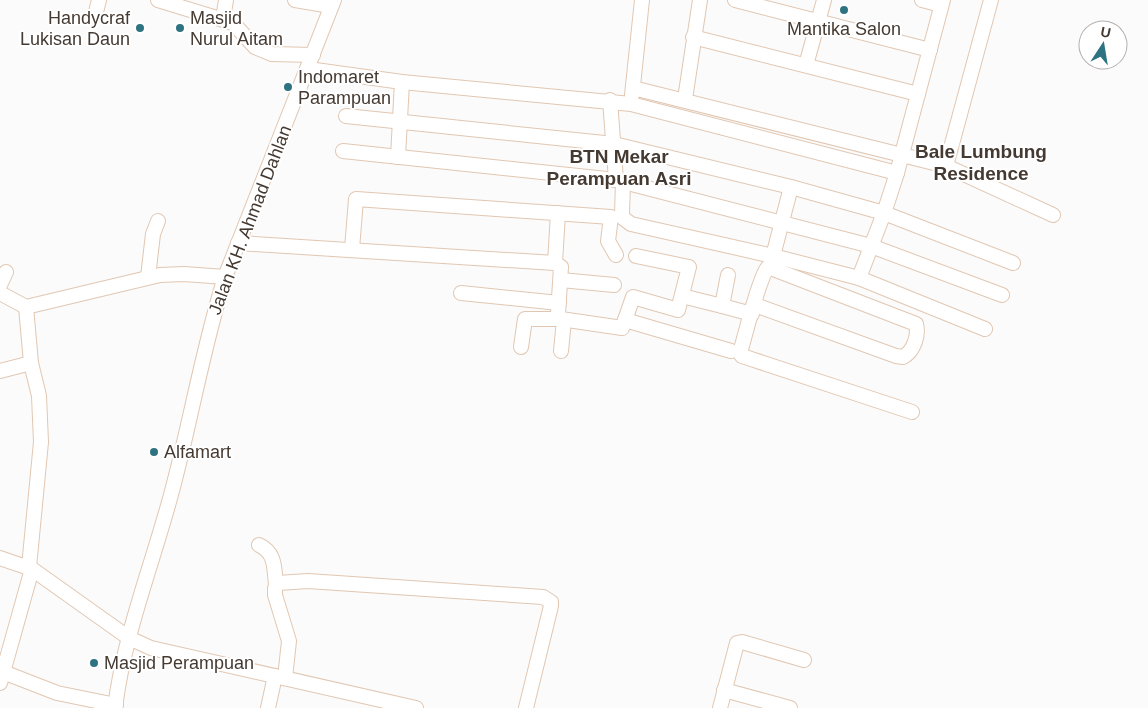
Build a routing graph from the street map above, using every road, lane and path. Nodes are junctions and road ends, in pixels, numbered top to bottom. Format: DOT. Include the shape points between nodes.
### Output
graph roads {
  1 [pos="99,0"];
  2 [pos="158,0"];
  3 [pos="226,0"];
  4 [pos="295,0"];
  5 [pos="642,0"];
  6 [pos="700,0"];
  7 [pos="735,0"];
  8 [pos="824,0"];
  9 [pos="922,0"];
  10 [pos="991,0"];
  11 [pos="333,3"];
  12 [pos="942,3"];
  13 [pos="95,16"];
  14 [pos="223,19"];
  15 [pos="818,20"];
  16 [pos="694,37"];
  17 [pos="930,50"];
  18 [pos="313,54"];
  19 [pos="806,66"];
  20 [pos="308,69"];
  21 [pos="402,82"];
  22 [pos="633,88"];
  23 [pos="918,94"];
  24 [pos="685,99"];
  25 [pos="610,100"];
  26 [pos="631,104"];
  27 [pos="346,116"];
  28 [pos="400,121"];
  29 [pos="614,144"];
  30 [pos="343,151"];
  31 [pos="902,155"];
  32 [pos="398,156"];
  33 [pos="946,166"];
  34 [pos="897,173"];
  35 [pos="619,181"];
  36 [pos="791,187"];
  37 [pos="558,213"];
  38 [pos="884,213"];
  39 [pos="1053,215"];
  40 [pos="158,221"];
  41 [pos="782,224"];
  42 [pos="238,243"];
  43 [pos="871,246"];
  44 [pos="352,249"];
  45 [pos="616,255"];
  46 [pos="636,256"];
  47 [pos="773,256"];
  48 [pos="1013,263"];
  49 [pos="555,264"];
  50 [pos="728,275"];
  51 [pos="148,277"];
  52 [pos="225,277"];
  53 [pos="858,278"];
  54 [pos="561,280"];
  55 [pos="614,285"];
  56 [pos="0,293"];
  57 [pos="461,293"];
  58 [pos="1002,295"];
  59 [pos="682,296"];
  60 [pos="559,303"];
  61 [pos="722,306"];
  62 [pos="26,307"];
  63 [pos="753,309"];
  64 [pos="563,320"];
  65 [pos="625,320"];
  66 [pos="985,329"];
  67 [pos="521,348"];
  68 [pos="561,350"];
  69 [pos="731,352"];
  70 [pos="31,363"];
  71 [pos="0,370"];
  72 [pos="912,412"];
  73 [pos="258,546"];
  74 [pos="0,558"];
  75 [pos="31,568"];
  76 [pos="276,585"];
  77 [pos="130,638"];
  78 [pos="804,660"];
  79 [pos="280,677"];
  80 [pos="2,678"];
  81 [pos="724,690"];
  82 [pos="116,707"];
  83 [pos="268,708"];
  84 [pos="416,708"];
  85 [pos="526,708"];
  86 [pos="720,708"];
  87 [pos="790,708"];
  1 -- 13 [label="street"];
  2 -- 14 [label="street"];
  3 -- 14 [label="street"];
  4 -- 11 [label="street"];
  5 -- 22 [label="street"];
  6 -- 16 [label="street"];
  7 -- 15 [label="street"];
  8 -- 15 [label="street"];
  9 -- 12 [label="street"];
  10 -- 33 [label="street"];
  11 -- 18 [label="street, Jalan KH. Ahmad Dahlan"];
  12 -- 17 [label="street"];
  14 -- 18 [label="street" via="238,26 246,38 261,50 272,54"];
  15 -- 17 [label="street"];
  15 -- 19 [label="street"];
  16 -- 19 [label="street"];
  16 -- 24 [label="street"];
  17 -- 23 [label="street"];
  18 -- 20 [label="street, Jalan KH. Ahmad Dahlan"];
  19 -- 23 [label="street"];
  20 -- 21 [label="street"];
  20 -- 42 [label="street, Jalan KH. Ahmad Dahlan"];
  21 -- 25 [label="street"];
  21 -- 28 [label="street"];
  22 -- 24 [label="street"];
  22 -- 26 [label="street"];
  23 -- 31 [label="street"];
  24 -- 31 [label="street"];
  25 -- 26 [label="street"];
  25 -- 29 [label="street"];
  26 -- 34 [label="street"];
  27 -- 28 [label="street"];
  28 -- 29 [label="street"];
  28 -- 32 [label="street"];
  29 -- 35 [label="street"];
  29 -- 36 [label="street"];
  30 -- 32 [label="street"];
  31 -- 33 [label="street"];
  31 -- 34 [label="street"];
  32 -- 35 [label="street"];
  33 -- 39 [label="street"];
  34 -- 38 [label="street"];
  35 -- 41 [label="street"];
  35 -- 47 [label="street" via="623,218 631,224"];
  36 -- 38 [label="street"];
  36 -- 41 [label="street"];
  37 -- 44 [label="street" via="356,200"];
  37 -- 45 [label="street" via="611,217 608,241"];
  37 -- 49 [label="street"];
  38 -- 43 [label="street"];
  38 -- 48 [label="street"];
  40 -- 51 [label="street" via="153,234"];
  41 -- 43 [label="street"];
  41 -- 47 [label="street"];
  42 -- 44 [label="street"];
  42 -- 52 [label="street, Jalan KH. Ahmad Dahlan"];
  43 -- 53 [label="street"];
  43 -- 58 [label="street"];
  44 -- 49 [label="street"];
  46 -- 59 [label="street" via="689,267"];
  47 -- 53 [label="street"];
  49 -- 54 [label="street" via="561,267"];
  50 -- 61 [label="street"];
  51 -- 52 [label="street" via="184,274"];
  51 -- 62 [label="street"];
  52 -- 77 [label="street, Jalan KH. Ahmad Dahlan" via="212,320 189,428"];
  53 -- 66 [label="street"];
  54 -- 55 [label="street"];
  54 -- 60 [label="street"];
  56 -- 62 [label="street"];
  57 -- 60 [label="street"];
  59 -- 61 [label="street"];
  59 -- 65 [label="street" via="678,310 633,297"];
  60 -- 64 [label="street" via="558,317"];
  61 -- 63 [label="street"];
  62 -- 70 [label="street"];
  63 -- 63 [label="street" via="896,356 904,357 912,350 918,330 914,322 768,266"];
  63 -- 72 [label="street" via="740,353 742,356"];
  64 -- 65 [label="street" via="622,328"];
  64 -- 67 [label="street" via="526,318"];
  64 -- 68 [label="street"];
  65 -- 69 [label="street"];
  70 -- 71 [label="street"];
  70 -- 75 [label="street" via="39,396 41,442"];
  73 -- 76 [label="street" via="268,549 272,556"];
  74 -- 75 [label="street"];
  75 -- 77 [label="street"];
  75 -- 80 [label="street"];
  76 -- 79 [label="street" via="275,595 289,641"];
  76 -- 85 [label="street" via="308,581 548,599 550,606"];
  77 -- 79 [label="street" via="151,648"];
  77 -- 82 [label="street, Jalan KH. Ahmad Dahlan"];
  78 -- 81 [label="street" via="736,643"];
  79 -- 83 [label="street"];
  79 -- 84 [label="street"];
  80 -- 82 [label="street"];
  81 -- 86 [label="street"];
  81 -- 87 [label="street"];
}
